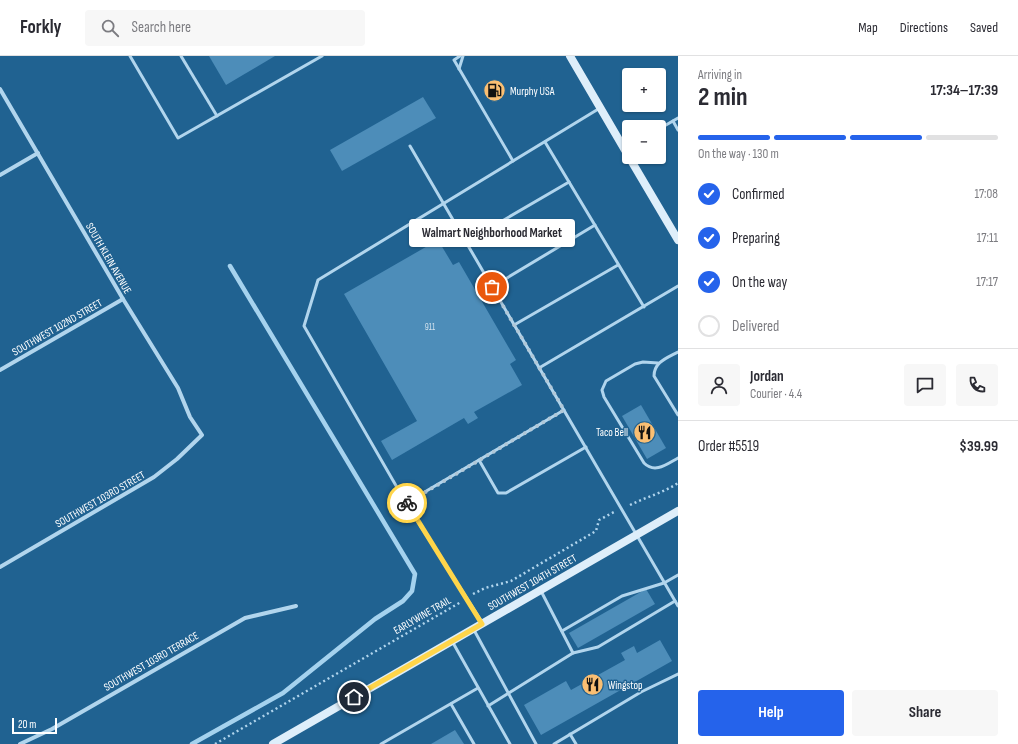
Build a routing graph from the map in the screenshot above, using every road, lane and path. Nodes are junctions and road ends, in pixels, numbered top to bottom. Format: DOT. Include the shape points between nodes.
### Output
graph roads {
  1 [pos="130,56"];
  2 [pos="181,56"];
  3 [pos="322,56"];
  4 [pos="460,56"];
  5 [pos="463,56"];
  6 [pos="570,56"];
  7 [pos="459,69"];
  8 [pos="0,89"];
  9 [pos="600,108"];
  10 [pos="217,116"];
  11 [pos="678,118"];
  12 [pos="673,121"];
  13 [pos="666,125"];
  14 [pos="678,130"];
  15 [pos="622,141"];
  16 [pos="545,142"];
  17 [pos="410,146"];
  18 [pos="38,153"];
  19 [pos="513,161"];
  20 [pos="633,164"];
  21 [pos="0,174"];
  22 [pos="569,182"];
  23 [pos="443,203"];
  24 [pos="595,225"];
  25 [pos="678,240"];
  26 [pos="466,242"];
  27 [pos="618,265"];
  28 [pos="678,286"];
  29 [pos="492,287"];
  30 [pos="123,300"];
  31 [pos="644,307"];
  32 [pos="514,325"];
  33 [pos="678,352"];
  34 [pos="658,363"];
  35 [pos="540,368"];
  36 [pos="0,370"];
  37 [pos="564,410"];
  38 [pos="678,415"];
  39 [pos="202,435"];
  40 [pos="586,447"];
  41 [pos="678,458"];
  42 [pos="479,460"];
  43 [pos="678,483"];
  44 [pos="406,503"];
  45 [pos="622,509"];
  46 [pos="678,511"];
  47 [pos="637,535"];
  48 [pos="0,567"];
  49 [pos="678,575"];
  50 [pos="664,582"];
  51 [pos="540,590"];
  52 [pos="467,598"];
  53 [pos="675,601"];
  54 [pos="296,606"];
  55 [pos="678,606"];
  56 [pos="482,624"];
  57 [pos="474,629"];
  58 [pos="562,631"];
  59 [pos="452,641"];
  60 [pos="573,653"];
  61 [pos="678,674"];
  62 [pos="478,688"];
  63 [pos="508,693"];
  64 [pos="451,704"];
  65 [pos="488,706"];
  66 [pos="570,734"];
  67 [pos="20,744"];
  68 [pos="215,744"];
  69 [pos="273,744"];
  70 [pos="381,744"];
  71 [pos="474,744"];
  72 [pos="510,744"];
  73 [pos="536,744"];
  74 [pos="554,744"];
  75 [pos="576,744"];
  1 -- 10 [label="lane" via="178,138"];
  2 -- 10 [label="lane"];
  3 -- 10 [label="lane"];
  4 -- 7 [label="lane" via="454,60"];
  5 -- 7 [label="lane"];
  6 -- 9 [label="main road"];
  7 -- 19 [label="lane"];
  8 -- 18 [label="street, SOUTH KLEIN AVENUE"];
  9 -- 15 [label="main road"];
  9 -- 16 [label="lane"];
  11 -- 12 [label="lane"];
  12 -- 13 [label="lane"];
  12 -- 14 [label="lane"];
  16 -- 19 [label="lane"];
  16 -- 22 [label="lane"];
  17 -- 23 [label="lane"];
  18 -- 21 [label="street"];
  18 -- 30 [label="street, SOUTH KLEIN AVENUE"];
  19 -- 23 [label="lane"];
  20 -- 25 [label="main road"];
  22 -- 24 [label="lane"];
  22 -- 26 [label="lane"];
  23 -- 26 [label="lane"];
  23 -- 44 [label="lane" via="318,280 304,326"];
  24 -- 27 [label="lane"];
  24 -- 29 [label="lane"];
  26 -- 29 [label="lane"];
  27 -- 31 [label="lane"];
  27 -- 32 [label="lane"];
  28 -- 31 [label="lane"];
  29 -- 32 [label="lane"];
  30 -- 36 [label="street, SOUTHWEST 102ND STREET"];
  30 -- 39 [label="street, SOUTH KLEIN AVENUE" via="178,388 190,417"];
  31 -- 35 [label="lane"];
  32 -- 35 [label="lane"];
  33 -- 34 [label="lane"];
  34 -- 38 [label="lane" via="654,369 654,376"];
  34 -- 41 [label="lane" via="634,364 606,381 602,390 644,464 652,469"];
  35 -- 37 [label="lane"];
  37 -- 40 [label="lane"];
  37 -- 42 [label="lane"];
  39 -- 48 [label="street, SOUTHWEST 103RD STREET" via="149,481"];
  40 -- 42 [label="lane" via="506,493 498,493"];
  40 -- 45 [label="lane"];
  42 -- 44 [label="lane"];
  43 -- 45 [label="path, EARLYWINE TRAIL"];
  44 -- 52 [label="lane"];
  45 -- 47 [label="lane"];
  45 -- 52 [label="path, EARLYWINE TRAIL" via="599,520 596,531 511,581 485,588"];
  46 -- 47 [label="main road, SOUTHWEST 104TH STREET"];
  47 -- 50 [label="lane"];
  47 -- 51 [label="main road, SOUTHWEST 104TH STREET"];
  49 -- 50 [label="lane"];
  50 -- 53 [label="lane"];
  50 -- 58 [label="lane" via="622,596"];
  51 -- 56 [label="main road, SOUTHWEST 104TH STREET"];
  51 -- 58 [label="lane"];
  52 -- 56 [label="lane"];
  52 -- 68 [label="path, EARLYWINE TRAIL"];
  53 -- 55 [label="lane"];
  53 -- 60 [label="lane" via="598,647"];
  54 -- 67 [label="street, SOUTHWEST 103RD TERRACE" via="244,618 52,729"];
  56 -- 57 [label="main road, SOUTHWEST 104TH STREET"];
  57 -- 59 [label="main road, SOUTHWEST 104TH STREET"];
  57 -- 63 [label="lane"];
  58 -- 60 [label="lane"];
  59 -- 62 [label="lane"];
  59 -- 69 [label="main road, SOUTHWEST 104TH STREET"];
  60 -- 63 [label="lane"];
  61 -- 66 [label="lane" via="641,692"];
  62 -- 64 [label="lane"];
  62 -- 65 [label="lane"];
  63 -- 65 [label="lane"];
  63 -- 73 [label="lane"];
  64 -- 70 [label="lane"];
  64 -- 71 [label="lane"];
  65 -- 72 [label="lane"];
  66 -- 74 [label="lane"];
  66 -- 75 [label="lane"];
}
